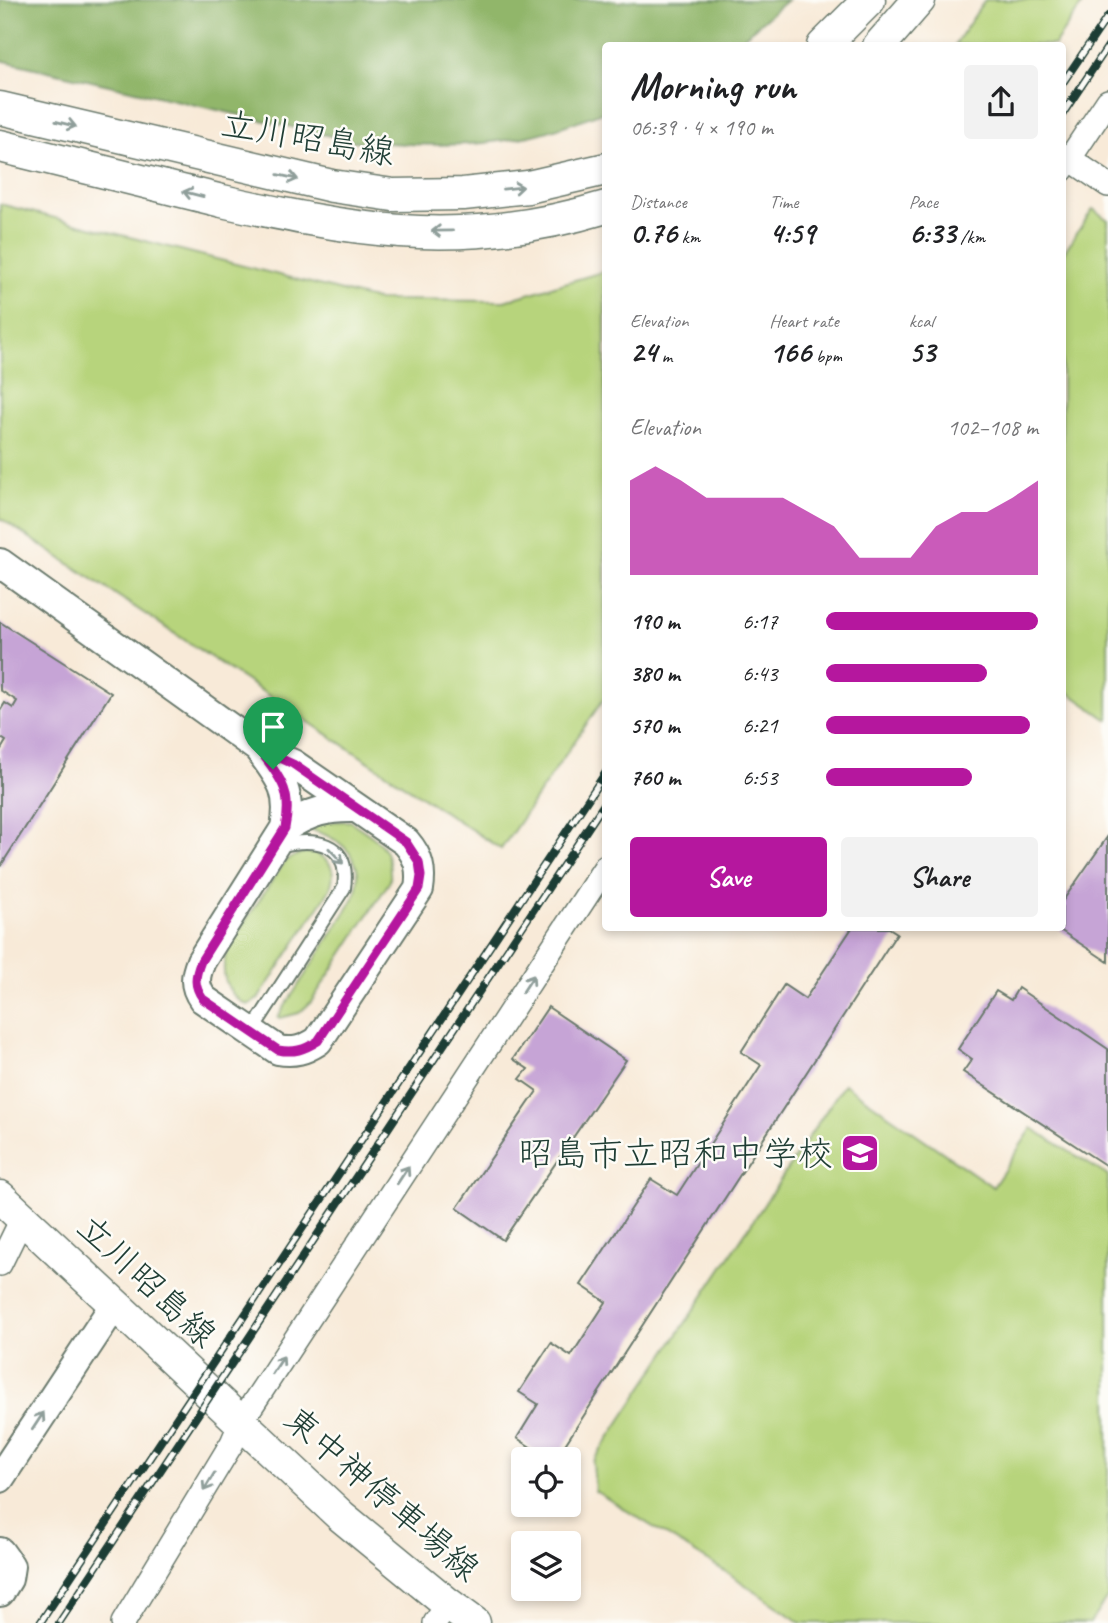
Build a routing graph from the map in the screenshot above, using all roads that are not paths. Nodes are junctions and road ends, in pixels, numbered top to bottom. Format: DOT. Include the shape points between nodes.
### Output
graph roads {
  1 [pos="869,0"];
  2 [pos="919,0"];
  3 [pos="827,42"];
  4 [pos="882,42"];
  5 [pos="1108,102"];
  6 [pos="0,108"];
  7 [pos="0,146"];
  8 [pos="1066,164"];
  9 [pos="602,170"];
  10 [pos="1108,185"];
  11 [pos="602,208"];
  12 [pos="0,563"];
  13 [pos="258,748"];
  14 [pos="356,808"];
  15 [pos="279,838"];
  16 [pos="602,872"];
  17 [pos="251,1032"];
  18 [pos="11,1207"];
  19 [pos="0,1264"];
  20 [pos="116,1304"];
  21 [pos="241,1422"];
  22 [pos="3,1471"];
  23 [pos="0,1552"];
  24 [pos="0,1592"];
  25 [pos="442,1614"];
  26 [pos="123,1623"];
  27 [pos="474,1623"];
  1 -- 3 [label="main road"];
  2 -- 4 [label="main road"];
  5 -- 8 [label="street"];
  6 -- 9 [label="main road, 立川昭島線, one-way" via="332,187 393,195 528,187"];
  11 -- 7 [label="main road, one-way" via="519,226 468,231 336,225"];
  8 -- 10 [label="street"];
  12 -- 13 [label="street"];
  13 -- 14 [label="street" via="293,764"];
  13 -- 15 [label="street" via="284,785 289,807"];
  14 -- 15 [label="street" via="318,810 300,818"];
  14 -- 17 [label="street" via="414,851 421,876 419,889 318,1041 292,1053 278,1050"];
  15 -- 17 [label="street" via="195,976 203,999"];
  15 -- 17 [label="lane, one-way" via="331,848 345,865 346,877 339,900"];
  21 -- 16 [label="street, one-way"];
  18 -- 19 [label="street"];
  18 -- 20 [label="main road, 立川昭島線"];
  20 -- 21 [label="main road, 立川昭島線"];
  22 -- 20 [label="street, one-way"];
  21 -- 25 [label="main road, 東中神停車場線"];
  21 -- 26 [label="street, one-way"];
  23 -- 24 [label="street" via="10,1566"];
  25 -- 27 [label="main road, 東中神停車場線"];
}
